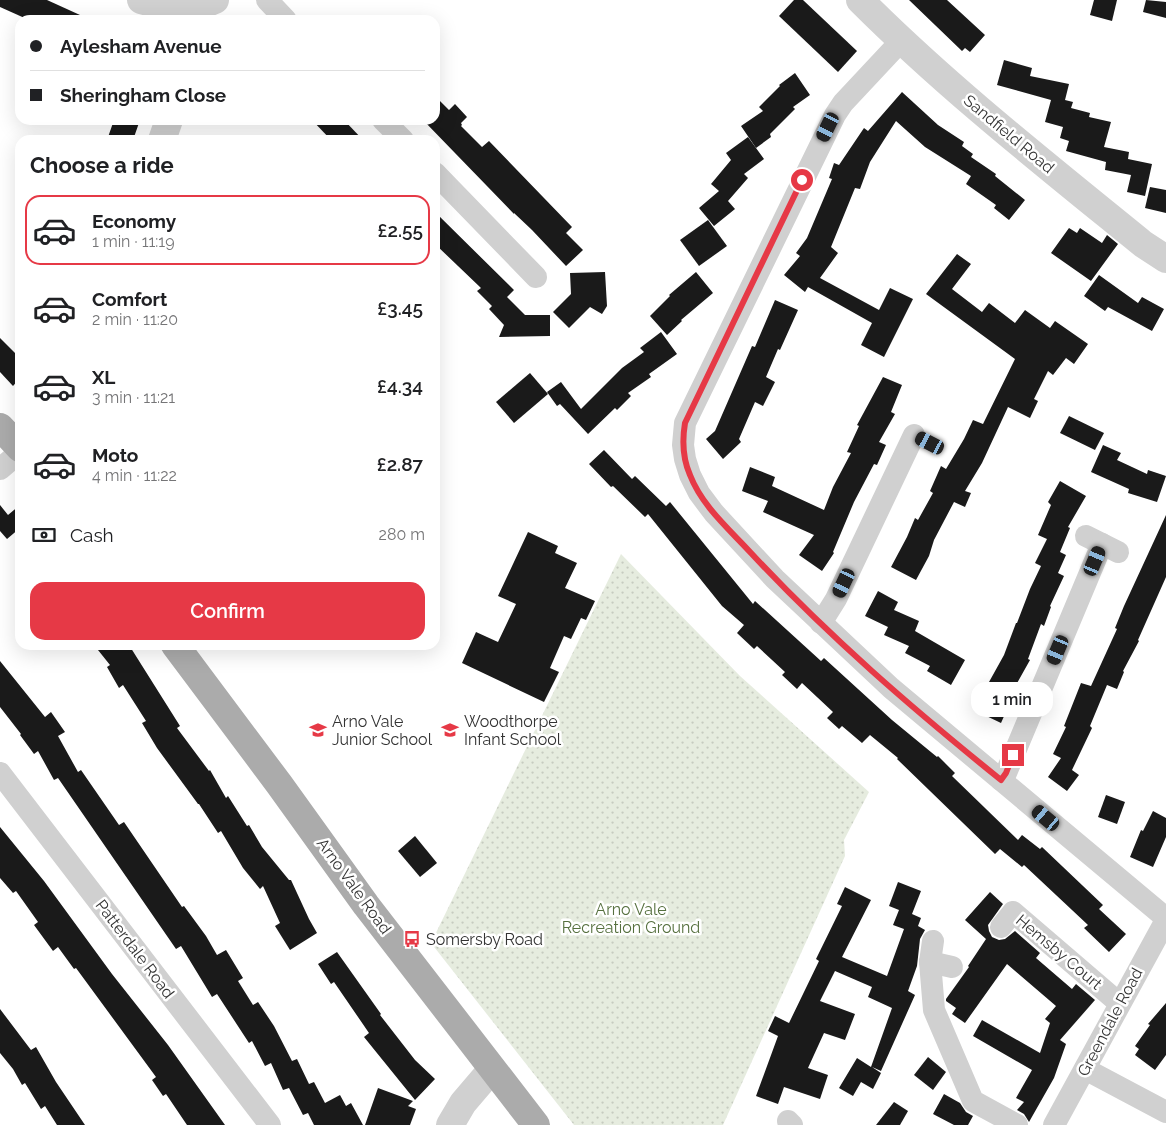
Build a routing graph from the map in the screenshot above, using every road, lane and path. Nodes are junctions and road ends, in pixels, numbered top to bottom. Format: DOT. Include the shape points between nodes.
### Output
graph roads {
  1 [pos="141,0"];
  2 [pos="266,0"];
  3 [pos="860,0"];
  4 [pos="206,8"];
  5 [pos="281,15"];
  6 [pos="901,41"];
  7 [pos="388,125"];
  8 [pos="398,135"];
  9 [pos="440,178"];
  10 [pos="1166,259"];
  11 [pos="536,277"];
  12 [pos="0,426"];
  13 [pos="916,436"];
  14 [pos="15,442"];
  15 [pos="15,456"];
  16 [pos="0,469"];
  17 [pos="1102,544"];
  18 [pos="821,623"];
  19 [pos="179,650"];
  20 [pos="0,773"];
  21 [pos="1001,780"];
  22 [pos="1166,919"];
  23 [pos="1001,927"];
  24 [pos="952,967"];
  25 [pos="1119,1003"];
  26 [pos="492,1069"];
  27 [pos="1085,1069"];
  28 [pos="1166,1112"];
  29 [pos="270,1125"];
  30 [pos="450,1125"];
  31 [pos="536,1125"];
  32 [pos="1017,1125"];
  33 [pos="1054,1125"];
  1 -- 4 [label="street"];
  2 -- 5 [label="street"];
  3 -- 6 [label="street, Sandfield Road"];
  6 -- 10 [label="street, Sandfield Road" via="1064,180"];
  6 -- 18 [label="street" via="835,115 693,404 683,433 683,450 699,493 714,513"];
  7 -- 8 [label="street"];
  9 -- 11 [label="street"];
  12 -- 14 [label="main road"];
  13 -- 18 [label="street" via="836,599"];
  15 -- 16 [label="street"];
  17 -- 21 [label="street"];
  18 -- 21 [label="street" via="890,688"];
  19 -- 26 [label="main road, Arno Vale Road" via="366,905"];
  20 -- 29 [label="street, Patterdale Road"];
  21 -- 22 [label="street"];
  22 -- 25 [label="street, Greendale Road"];
  23 -- 25 [label="street, Hemsby Court" via="1013,912"];
  24 -- 32 [label="street" via="932,952 934,1010 973,1101"];
  25 -- 27 [label="street, Greendale Road"];
  26 -- 30 [label="street" via="462,1103"];
  26 -- 31 [label="main road, Arno Vale Road"];
  27 -- 28 [label="street"];
  27 -- 33 [label="street, Greendale Road"];
}
